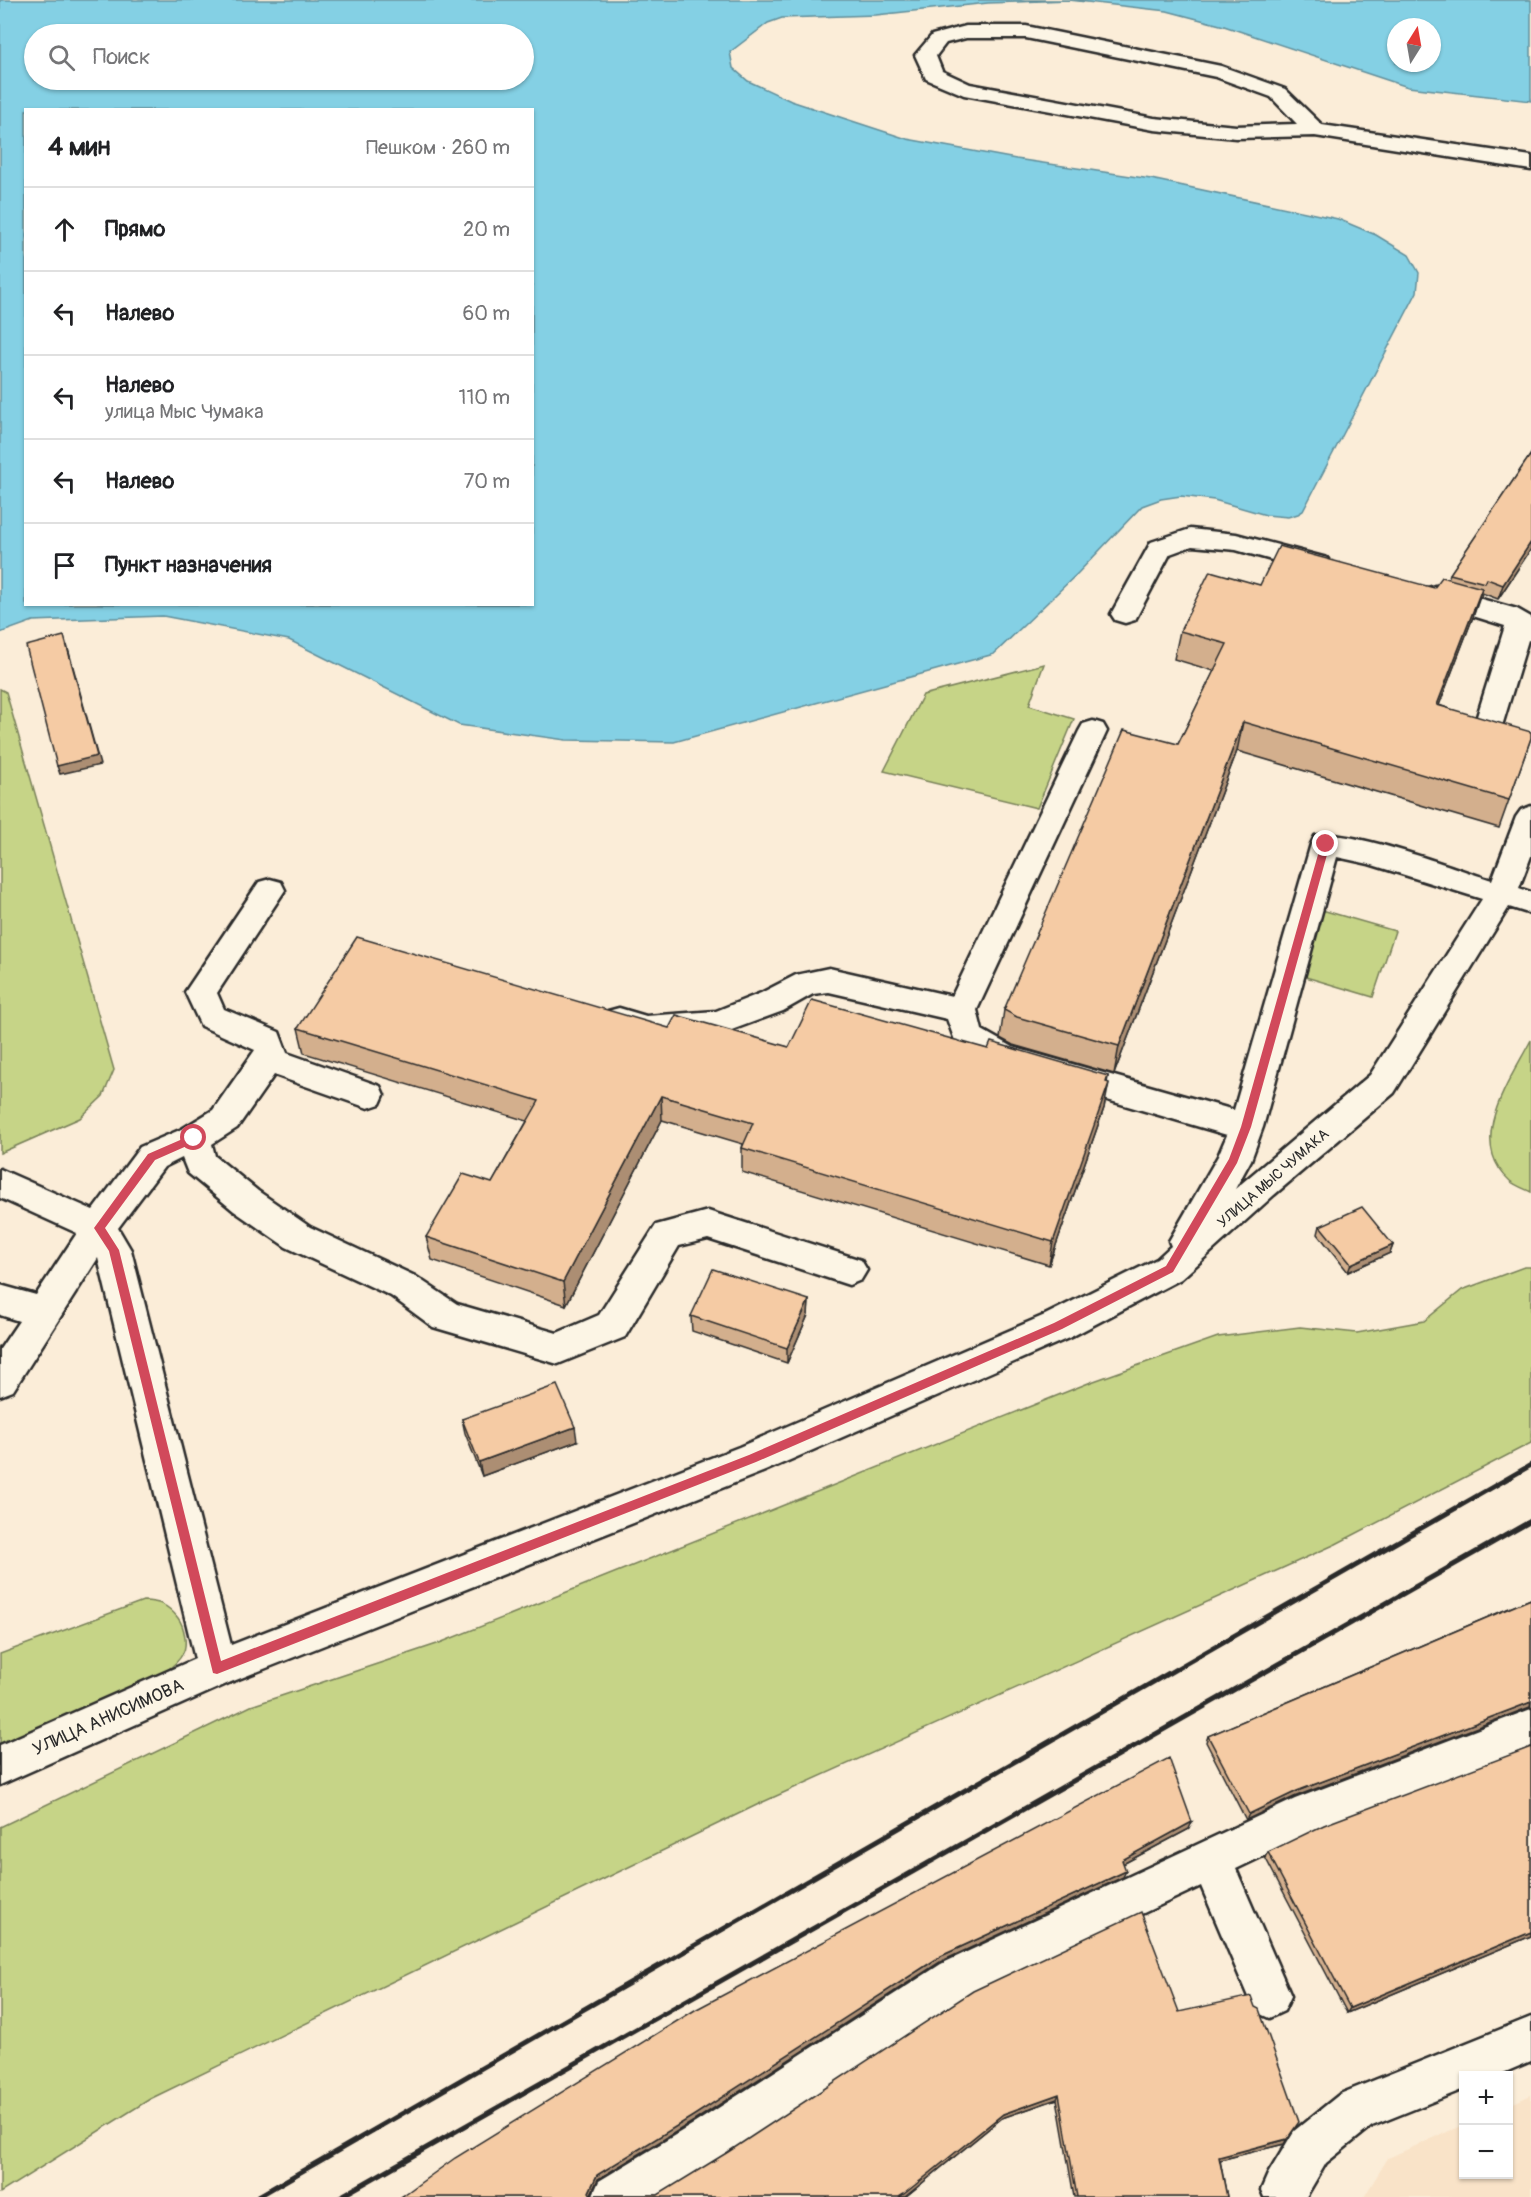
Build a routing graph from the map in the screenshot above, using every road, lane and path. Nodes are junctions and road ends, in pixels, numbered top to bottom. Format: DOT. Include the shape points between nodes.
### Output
graph roads {
  1 [pos="1315,130"];
  2 [pos="1531,163"];
  3 [pos="1340,570"];
  4 [pos="1408,588"];
  5 [pos="1125,614"];
  6 [pos="1526,627"];
  7 [pos="1488,726"];
  8 [pos="1093,731"];
  9 [pos="1531,817"];
  10 [pos="270,890"];
  11 [pos="1516,899"];
  12 [pos="961,1010"];
  13 [pos="591,1011"];
  14 [pos="267,1059"];
  15 [pos="368,1095"];
  16 [pos="1246,1127"];
  17 [pos="194,1138"];
  18 [pos="0,1183"];
  19 [pos="99,1228"];
  20 [pos="1169,1269"];
  21 [pos="849,1270"];
  22 [pos="0,1300"];
  23 [pos="44,1312"];
  24 [pos="0,1380"];
  25 [pos="217,1669"];
  26 [pos="1531,1729"];
  27 [pos="0,1765"];
  28 [pos="1211,1861"];
  29 [pos="1269,1996"];
  30 [pos="1531,2039"];
  31 [pos="1284,2190"];
  32 [pos="615,2197"];
  1 -- 1 [label="street" via="1278,93 1221,72 1026,32 966,32 939,39 925,55 933,75 964,89 1154,124 1236,132"];
  1 -- 2 [label="street"];
  3 -- 5 [label="street" via="1236,542 1190,537 1160,548"];
  4 -- 6 [label="street" via="1507,615"];
  6 -- 7 [label="street"];
  8 -- 12 [label="street"];
  9 -- 11 [label="street, УЛИЦА МЫС ЧУМАКА"];
  10 -- 14 [label="street" via="201,992 212,1017 268,1041 272,1051"];
  11 -- 16 [label="street" via="1370,853 1326,844"];
  11 -- 20 [label="street, УЛИЦА МЫС ЧУМАКА" via="1382,1084"];
  12 -- 13 [label="street" via="830,980 807,983 718,1023 646,1028"];
  12 -- 16 [label="street" via="968,1037 1002,1057"];
  14 -- 15 [label="street"];
  14 -- 17 [label="street" via="225,1119"];
  16 -- 20 [label="street" via="1234,1160"];
  17 -- 19 [label="street" via="152,1157"];
  17 -- 21 [label="street" via="200,1163 298,1237 404,1286 446,1316 558,1349 612,1326 668,1236 708,1225"];
  18 -- 19 [label="street"];
  19 -- 23 [label="street"];
  19 -- 25 [label="street" via="114,1250"];
  20 -- 25 [label="street, УЛИЦА МЫС ЧУМАКА" via="1058,1326 752,1459"];
  22 -- 23 [label="street"];
  23 -- 24 [label="street"];
  25 -- 27 [label="street, УЛИЦА АНИСИМОВА"];
  26 -- 28 [label="street" via="1310,1813"];
  28 -- 29 [label="street"];
  28 -- 32 [label="street" via="956,1979"];
  30 -- 31 [label="street" via="1356,2110 1310,2147"];
}
